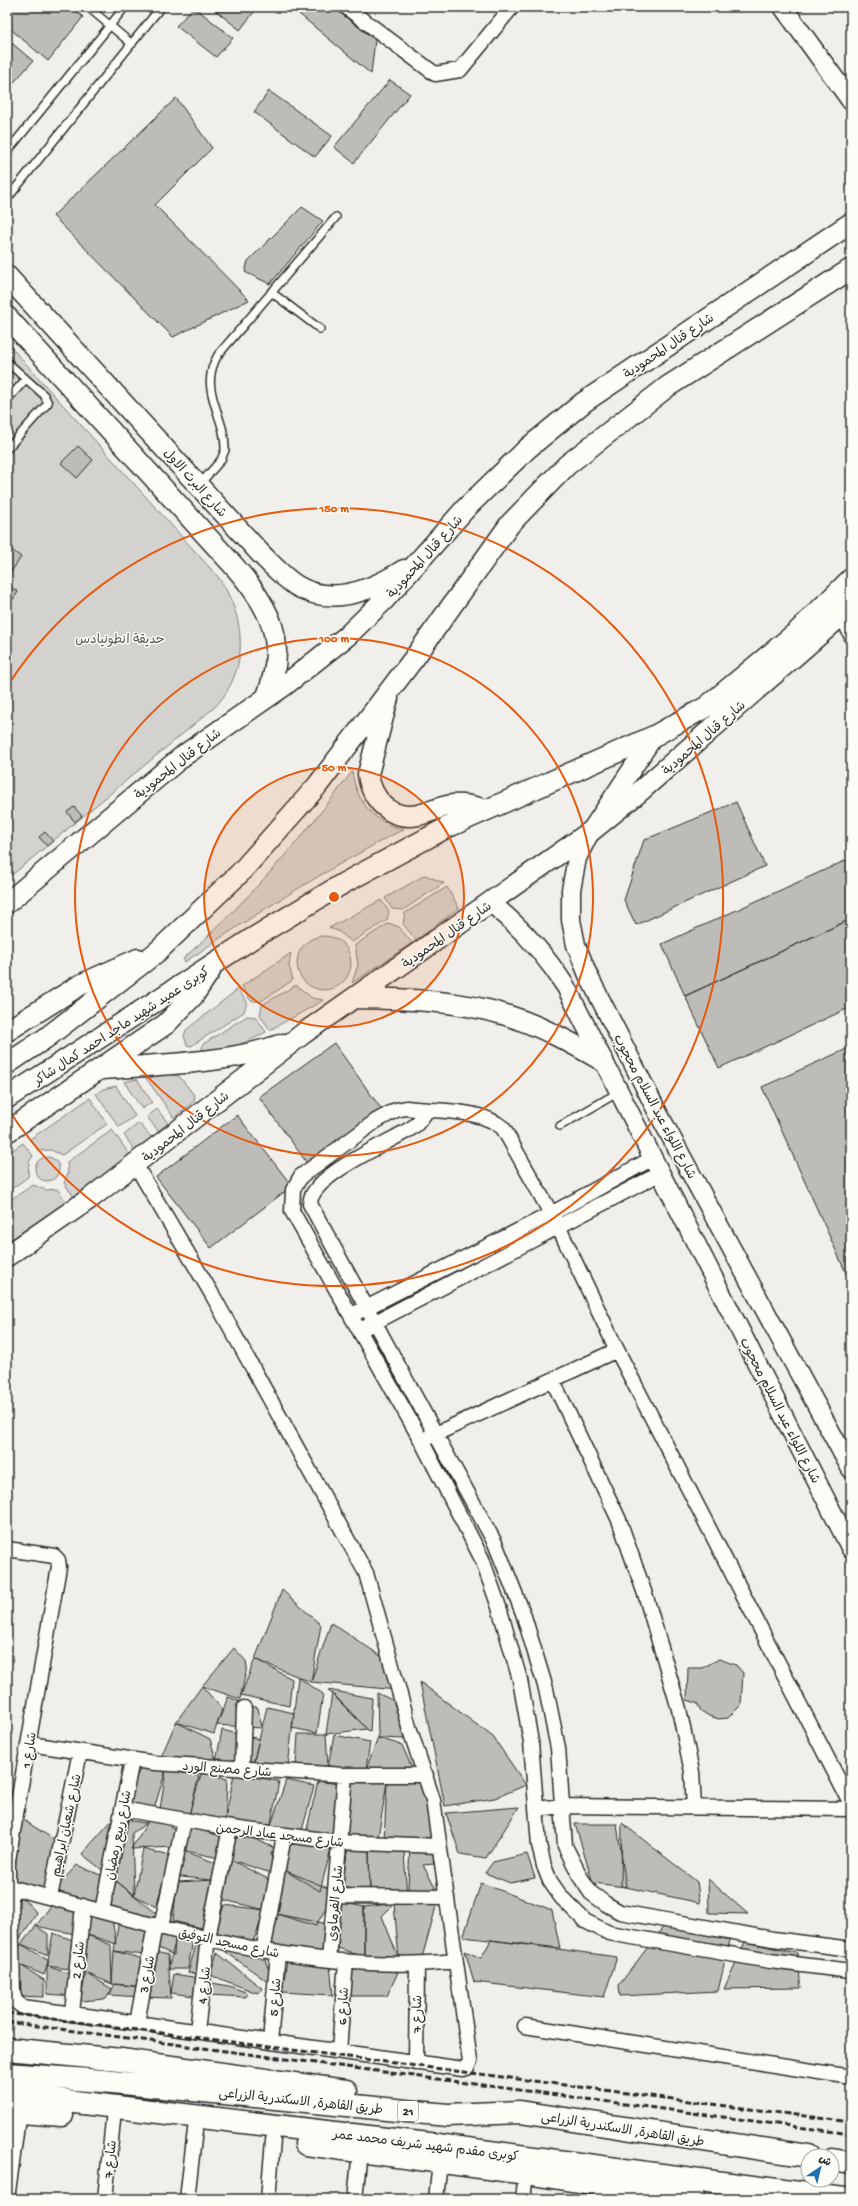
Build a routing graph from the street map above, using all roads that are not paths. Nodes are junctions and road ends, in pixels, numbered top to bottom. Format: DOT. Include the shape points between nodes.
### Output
graph roads {
  1 [pos="88,7"];
  2 [pos="125,7"];
  3 [pos="161,7"];
  4 [pos="346,7"];
  5 [pos="783,7"];
  6 [pos="507,9"];
  7 [pos="110,25"];
  8 [pos="132,44"];
  9 [pos="851,101"];
  10 [pos="7,152"];
  11 [pos="7,199"];
  12 [pos="336,217"];
  13 [pos="851,223"];
  14 [pos="851,269"];
  15 [pos="7,276"];
  16 [pos="271,292"];
  17 [pos="7,316"];
  18 [pos="44,316"];
  19 [pos="320,329"];
  20 [pos="23,334"];
  21 [pos="7,362"];
  22 [pos="26,379"];
  23 [pos="7,400"];
  24 [pos="7,449"];
  25 [pos="198,486"];
  26 [pos="421,560"];
  27 [pos="851,579"];
  28 [pos="845,613"];
  29 [pos="851,644"];
  30 [pos="391,687"];
  31 [pos="267,696"];
  32 [pos="654,736"];
  33 [pos="486,810"];
  34 [pos="590,832"];
  35 [pos="7,903"];
  36 [pos="491,903"];
  37 [pos="157,952"];
  38 [pos="214,965"];
  39 [pos="355,998"];
  40 [pos="7,1031"];
  41 [pos="304,1033"];
  42 [pos="603,1061"];
  43 [pos="7,1064"];
  44 [pos="100,1069"];
  45 [pos="619,1092"];
  46 [pos="7,1098"];
  47 [pos="427,1110"];
  48 [pos="560,1126"];
  49 [pos="7,1132"];
  50 [pos="135,1164"];
  51 [pos="657,1165"];
  52 [pos="310,1204"];
  53 [pos="292,1211"];
  54 [pos="554,1220"];
  55 [pos="7,1256"];
  56 [pos="366,1308"];
  57 [pos="351,1316"];
  58 [pos="373,1323"];
  59 [pos="360,1330"];
  60 [pos="617,1350"];
  61 [pos="553,1381"];
  62 [pos="436,1434"];
  63 [pos="421,1440"];
  64 [pos="851,1469"];
  65 [pos="7,1549"];
  66 [pos="851,1549"];
  67 [pos="244,1708"];
  68 [pos="30,1744"];
  69 [pos="80,1752"];
  70 [pos="132,1760"];
  71 [pos="242,1769"];
  72 [pos="345,1775"];
  73 [pos="426,1775"];
  74 [pos="851,1804"];
  75 [pos="563,1806"];
  76 [pos="694,1808"];
  77 [pos="122,1809"];
  78 [pos="536,1809"];
  79 [pos="851,1809"];
  80 [pos="184,1821"];
  81 [pos="230,1828"];
  82 [pos="284,1836"];
  83 [pos="339,1842"];
  84 [pos="440,1846"];
  85 [pos="9,1887"];
  86 [pos="335,1896"];
  87 [pos="50,1897"];
  88 [pos="447,1897"];
  89 [pos="83,1906"];
  90 [pos="102,1911"];
  91 [pos="158,1926"];
  92 [pos="208,1938"];
  93 [pos="851,1949"];
  94 [pos="263,1951"];
  95 [pos="278,1952"];
  96 [pos="329,1960"];
  97 [pos="346,1961"];
  98 [pos="455,1961"];
  99 [pos="417,1965"];
  100 [pos="851,1971"];
  101 [pos="72,2013"];
  102 [pos="136,2023"];
  103 [pos="525,2026"];
  104 [pos="197,2031"];
  105 [pos="270,2042"];
  106 [pos="7,2049"];
  107 [pos="339,2052"];
  108 [pos="416,2063"];
  109 [pos="7,2074"];
  110 [pos="851,2077"];
  111 [pos="11,2105"];
  112 [pos="502,2112"];
  113 [pos="113,2120"];
  114 [pos="195,2130"];
  115 [pos="273,2140"];
  116 [pos="360,2151"];
  117 [pos="800,2155"];
  118 [pos="840,2161"];
  119 [pos="440,2162"];
  120 [pos="851,2163"];
  121 [pos="526,2172"];
  122 [pos="7,2199"];
  123 [pos="105,2199"];
  124 [pos="187,2199"];
  125 [pos="268,2199"];
  126 [pos="355,2199"];
  127 [pos="436,2199"];
  128 [pos="523,2199"];
  129 [pos="694,2199"];
  130 [pos="844,2199"];
  1 -- 7 [label="lane"];
  2 -- 7 [label="lane"];
  3 -- 8 [label="lane"];
  4 -- 6 [label="street" via="435,74 460,70"];
  5 -- 9 [label="street"];
  7 -- 8 [label="lane"];
  7 -- 10 [label="lane"];
  8 -- 11 [label="lane"];
  12 -- 16 [label="lane"];
  13 -- 26 [label="main road, شارع قنال المحمودية" via="584,402 528,448 483,492"];
  14 -- 30 [label="main road" via="667,386 567,465 510,524"];
  15 -- 18 [label="main road, شارع البرت الاول"];
  16 -- 19 [label="lane"];
  16 -- 25 [label="lane" via="212,364 210,387 225,450 221,460"];
  17 -- 20 [label="main road"];
  18 -- 20 [label="main road"];
  18 -- 25 [label="main road, شارع البرت الاول"];
  20 -- 31 [label="main road" via="229,560 256,594 274,630 277,654 275,676"];
  21 -- 22 [label="lane"];
  22 -- 23 [label="lane"];
  22 -- 24 [label="lane" via="46,397 48,403"];
  25 -- 26 [label="main road, شارع البرت الاول" via="280,573 298,586 321,594 342,595 368,590"];
  26 -- 31 [label="main road, شارع قنال المحمودية" via="347,636"];
  27 -- 32 [label="main road, شارع قنال المحمودية" via="798,630 706,707"];
  28 -- 29 [label="lane"];
  28 -- 34 [label="main road, شارع قنال المحمودية"];
  30 -- 33 [label="main road" via="369,764 369,783 377,799 390,811 407,816 460,804"];
  30 -- 37 [label="main road" via="317,786 279,830 224,888"];
  31 -- 35 [label="main road, شارع قنال المحمودية" via="183,756"];
  32 -- 33 [label="main road, شارع قنال المحمودية"];
  32 -- 34 [label="street, شارع اللواء عبد السلام محجوب"];
  33 -- 38 [label="main road, كوبرى عميد شهيد ماجد احمد كمال شاكر" via="446,828 344,883 253,938"];
  34 -- 36 [label="main road, شارع قنال المحمودية"];
  34 -- 64 [label="street, شارع اللواء عبد السلام محجوب" via="577,858 571,890 571,920 576,945 588,975 657,1111"];
  36 -- 39 [label="main road, شارع قنال المحمودية"];
  36 -- 42 [label="street, شارع اللواء عبد السلام محجوب" via="525,932 554,968"];
  37 -- 40 [label="main road" via="111,969 80,985"];
  37 -- 43 [label="main road" via="46,1038"];
  38 -- 44 [label="main road" via="193,996 166,1024"];
  38 -- 46 [label="main road, كوبرى عميد شهيد ماجد احمد كمال شاكر"];
  39 -- 41 [label="main road, شارع قنال المحمودية"];
  39 -- 42 [label="main road" via="440,1002 485,1009 528,1022"];
  41 -- 44 [label="main road" via="276,1046 240,1056"];
  41 -- 50 [label="main road, شارع قنال المحمودية"];
  42 -- 45 [label="street, شارع اللواء عبد السلام محجوب"];
  44 -- 49 [label="main road"];
  45 -- 48 [label="lane"];
  45 -- 51 [label="street, شارع اللواء عبد السلام محجوب"];
  47 -- 52 [label="street" via="412,1128 345,1166 321,1183 311,1194"];
  47 -- 53 [label="street" via="396,1110 350,1139 301,1176 293,1190"];
  47 -- 54 [label="street" via="475,1115 496,1122 510,1139"];
  50 -- 55 [label="main road, شارع قنال المحمودية" via="55,1224"];
  50 -- 73 [label="street" via="214,1296 363,1567 409,1728"];
  51 -- 54 [label="street"];
  51 -- 66 [label="street, شارع اللواء عبد السلام محجوب"];
  52 -- 53 [label="street"];
  52 -- 56 [label="street"];
  53 -- 57 [label="street"];
  54 -- 56 [label="street"];
  54 -- 58 [label="street"];
  54 -- 60 [label="street"];
  56 -- 57 [label="street"];
  56 -- 58 [label="street"];
  57 -- 59 [label="street"];
  58 -- 59 [label="street"];
  58 -- 62 [label="street"];
  59 -- 63 [label="street"];
  60 -- 61 [label="street"];
  60 -- 74 [label="street"];
  61 -- 62 [label="street"];
  61 -- 76 [label="street" via="619,1520 646,1597 679,1710 692,1772"];
  62 -- 63 [label="street"];
  62 -- 75 [label="street" via="495,1543 523,1612 552,1713"];
  63 -- 78 [label="street" via="471,1536 499,1606 520,1680 531,1742"];
  65 -- 68 [label="street, شارع 1" via="54,1556 59,1567"];
  67 -- 71 [label="street"];
  68 -- 69 [label="street, شارع مصنع الورد"];
  68 -- 85 [label="street, شارع 1" via="8,1860"];
  69 -- 70 [label="street, شارع مصنع الورد"];
  69 -- 87 [label="street, شارع شعبان ابراهيم"];
  70 -- 71 [label="street, شارع مصنع الورد"];
  70 -- 77 [label="street, شارع ربيع رمضان"];
  71 -- 72 [label="street, شارع مصنع الورد"];
  72 -- 73 [label="street, شارع مصنع الورد"];
  72 -- 83 [label="street, شارع الفرماوى"];
  73 -- 84 [label="street" via="433,1800"];
  75 -- 76 [label="street"];
  75 -- 78 [label="street"];
  75 -- 93 [label="street" via="564,1839 573,1864 592,1893 620,1912 772,1939"];
  76 -- 79 [label="street"];
  77 -- 80 [label="street, شارع مسجد عباد الرحمن"];
  77 -- 90 [label="street, شارع ربيع رمضان"];
  78 -- 100 [label="street" via="539,1845 550,1881 561,1897 585,1921 609,1932 770,1960"];
  80 -- 81 [label="street, شارع مسجد عباد الرحمن"];
  80 -- 91 [label="street, شارع 3"];
  81 -- 82 [label="street, شارع مسجد عباد الرحمن"];
  81 -- 92 [label="street, شارع 4"];
  82 -- 83 [label="street, شارع مسجد عباد الرحمن"];
  82 -- 94 [label="street"];
  83 -- 84 [label="street, شارع مسجد عباد الرحمن"];
  83 -- 86 [label="street, شارع الفرماوى"];
  84 -- 88 [label="street"];
  85 -- 87 [label="street, شارع مسجد التوفيق"];
  85 -- 101 [label="street, شارع 1" via="12,1898 13,1994 16,2002 23,2006"];
  86 -- 88 [label="street"];
  86 -- 96 [label="street, شارع الفرماوى"];
  87 -- 89 [label="street, شارع مسجد التوفيق"];
  88 -- 98 [label="street"];
  89 -- 90 [label="street, شارع مسجد التوفيق"];
  89 -- 101 [label="street, شارع 2"];
  90 -- 91 [label="street, شارع مسجد التوفيق"];
  91 -- 92 [label="street, شارع مسجد التوفيق"];
  91 -- 102 [label="street, شارع 3"];
  92 -- 94 [label="street, شارع مسجد التوفيق"];
  92 -- 104 [label="street, شارع 4"];
  94 -- 95 [label="street, شارع مسجد التوفيق"];
  95 -- 96 [label="street, شارع مسجد التوفيق"];
  95 -- 105 [label="street, شارع 5"];
  96 -- 97 [label="street, شارع مسجد التوفيق"];
  97 -- 99 [label="street, شارع مسجد التوفيق"];
  97 -- 107 [label="street, شارع 6"];
  98 -- 99 [label="street, شارع مسجد التوفيق"];
  98 -- 108 [label="street" via="469,2066 462,2070"];
  99 -- 108 [label="street, شارع 7"];
  101 -- 102 [label="street"];
  102 -- 104 [label="street"];
  103 -- 110 [label="street"];
  104 -- 105 [label="street"];
  105 -- 107 [label="street"];
  106 -- 112 [label="highway" via="121,2060"];
  107 -- 108 [label="street"];
  109 -- 112 [label="highway, طريق القاهرة, الاسكندرية الزراعى / 21" via="447,2115"];
  111 -- 113 [label="highway"];
  111 -- 122 [label="street"];
  111 -- 130 [label="highway, كوبرى مقدم شهيد شريف محمد عمر" via="429,2144"];
  112 -- 117 [label="highway, طريق القاهرة, الاسكندرية الزراعى / 21" via="537,2114"];
  113 -- 114 [label="highway"];
  113 -- 123 [label="street, شارع 7"];
  114 -- 115 [label="highway"];
  114 -- 124 [label="street"];
  115 -- 116 [label="highway"];
  115 -- 125 [label="street"];
  116 -- 119 [label="highway"];
  116 -- 126 [label="street"];
  118 -- 120 [label="highway"];
  119 -- 121 [label="highway"];
  119 -- 127 [label="street"];
  121 -- 128 [label="street"];
  121 -- 129 [label="highway"];
}
